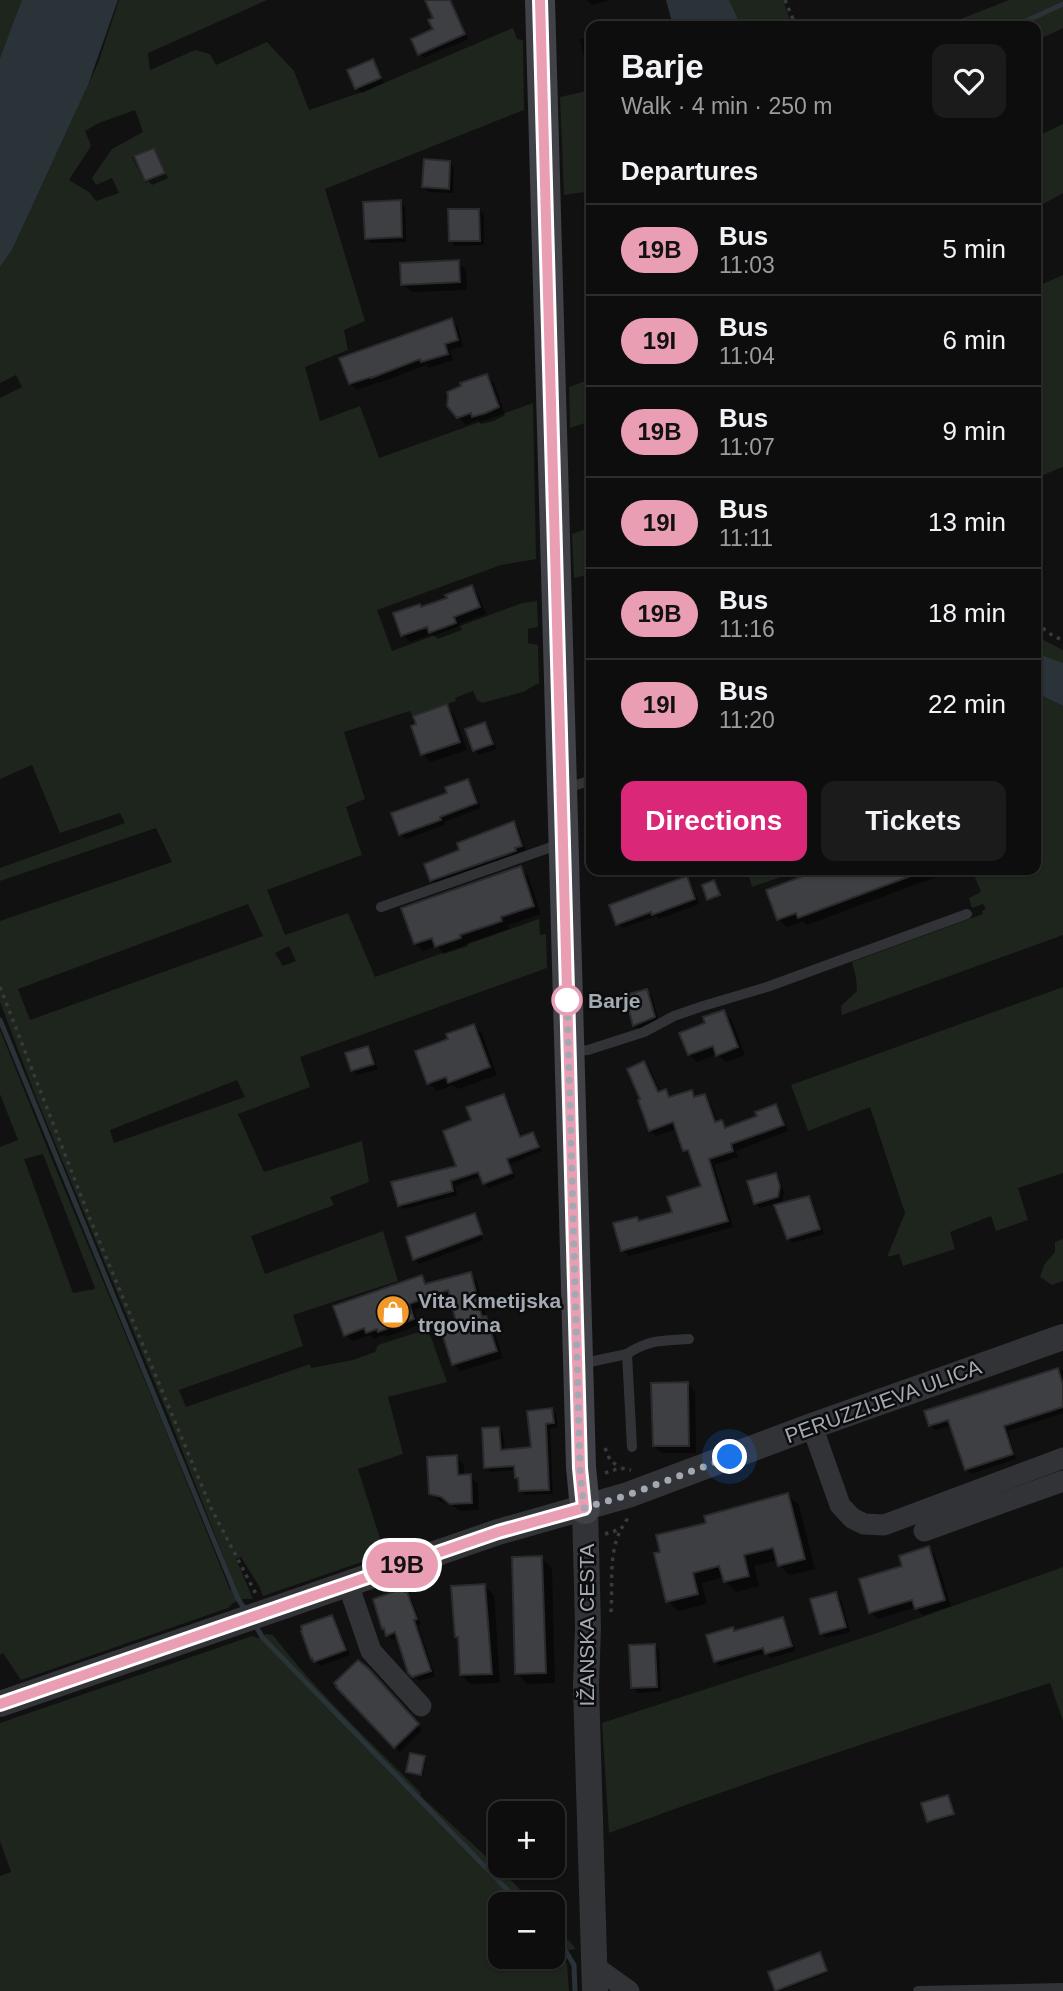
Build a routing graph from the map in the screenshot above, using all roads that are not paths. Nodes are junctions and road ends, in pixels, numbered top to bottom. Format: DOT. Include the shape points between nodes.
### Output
graph roads {
  1 [pos="540,0"];
  2 [pos="586,782"];
  3 [pos="561,790"];
  4 [pos="563,844"];
  5 [pos="381,906"];
  6 [pos="967,914"];
  7 [pos="569,1051"];
  8 [pos="1063,1338"];
  9 [pos="689,1339"];
  10 [pos="627,1354"];
  11 [pos="578,1365"];
  12 [pos="812,1426"];
  13 [pos="632,1447"];
  14 [pos="1063,1458"];
  15 [pos="1063,1481"];
  16 [pos="584,1508"];
  17 [pos="924,1531"];
  18 [pos="348,1584"];
  19 [pos="0,1704"];
  20 [pos="421,1706"];
  21 [pos="594,1979"];
  22 [pos="1063,1988"];
  23 [pos="629,1991"];
  24 [pos="918,1991"];
  1 -- 3 [label="main road, IŽANSKA CESTA"];
  2 -- 3 [label="lane"];
  3 -- 4 [label="main road, IŽANSKA CESTA"];
  4 -- 5 [label="lane"];
  4 -- 7 [label="main road, IŽANSKA CESTA"];
  6 -- 7 [label="lane" via="683,1013 644,1032"];
  7 -- 11 [label="main road, IŽANSKA CESTA"];
  8 -- 12 [label="street, PERUZZIJEVA ULICA"];
  9 -- 10 [label="lane" via="655,1341"];
  10 -- 11 [label="lane"];
  10 -- 13 [label="lane"];
  11 -- 16 [label="main road, IŽANSKA CESTA"];
  12 -- 14 [label="street" via="839,1505 864,1524 884,1525"];
  12 -- 16 [label="street, PERUZZIJEVA ULICA"];
  15 -- 17 [label="street"];
  16 -- 18 [label="street, PERUZZIJEVA ULICA" via="498,1532"];
  16 -- 21 [label="street, IŽANSKA CESTA"];
  18 -- 19 [label="street, PERUZZIJEVA ULICA" via="253,1612"];
  18 -- 20 [label="street" via="371,1651"];
  21 -- 23 [label="street"];
  22 -- 24 [label="lane"];
}
